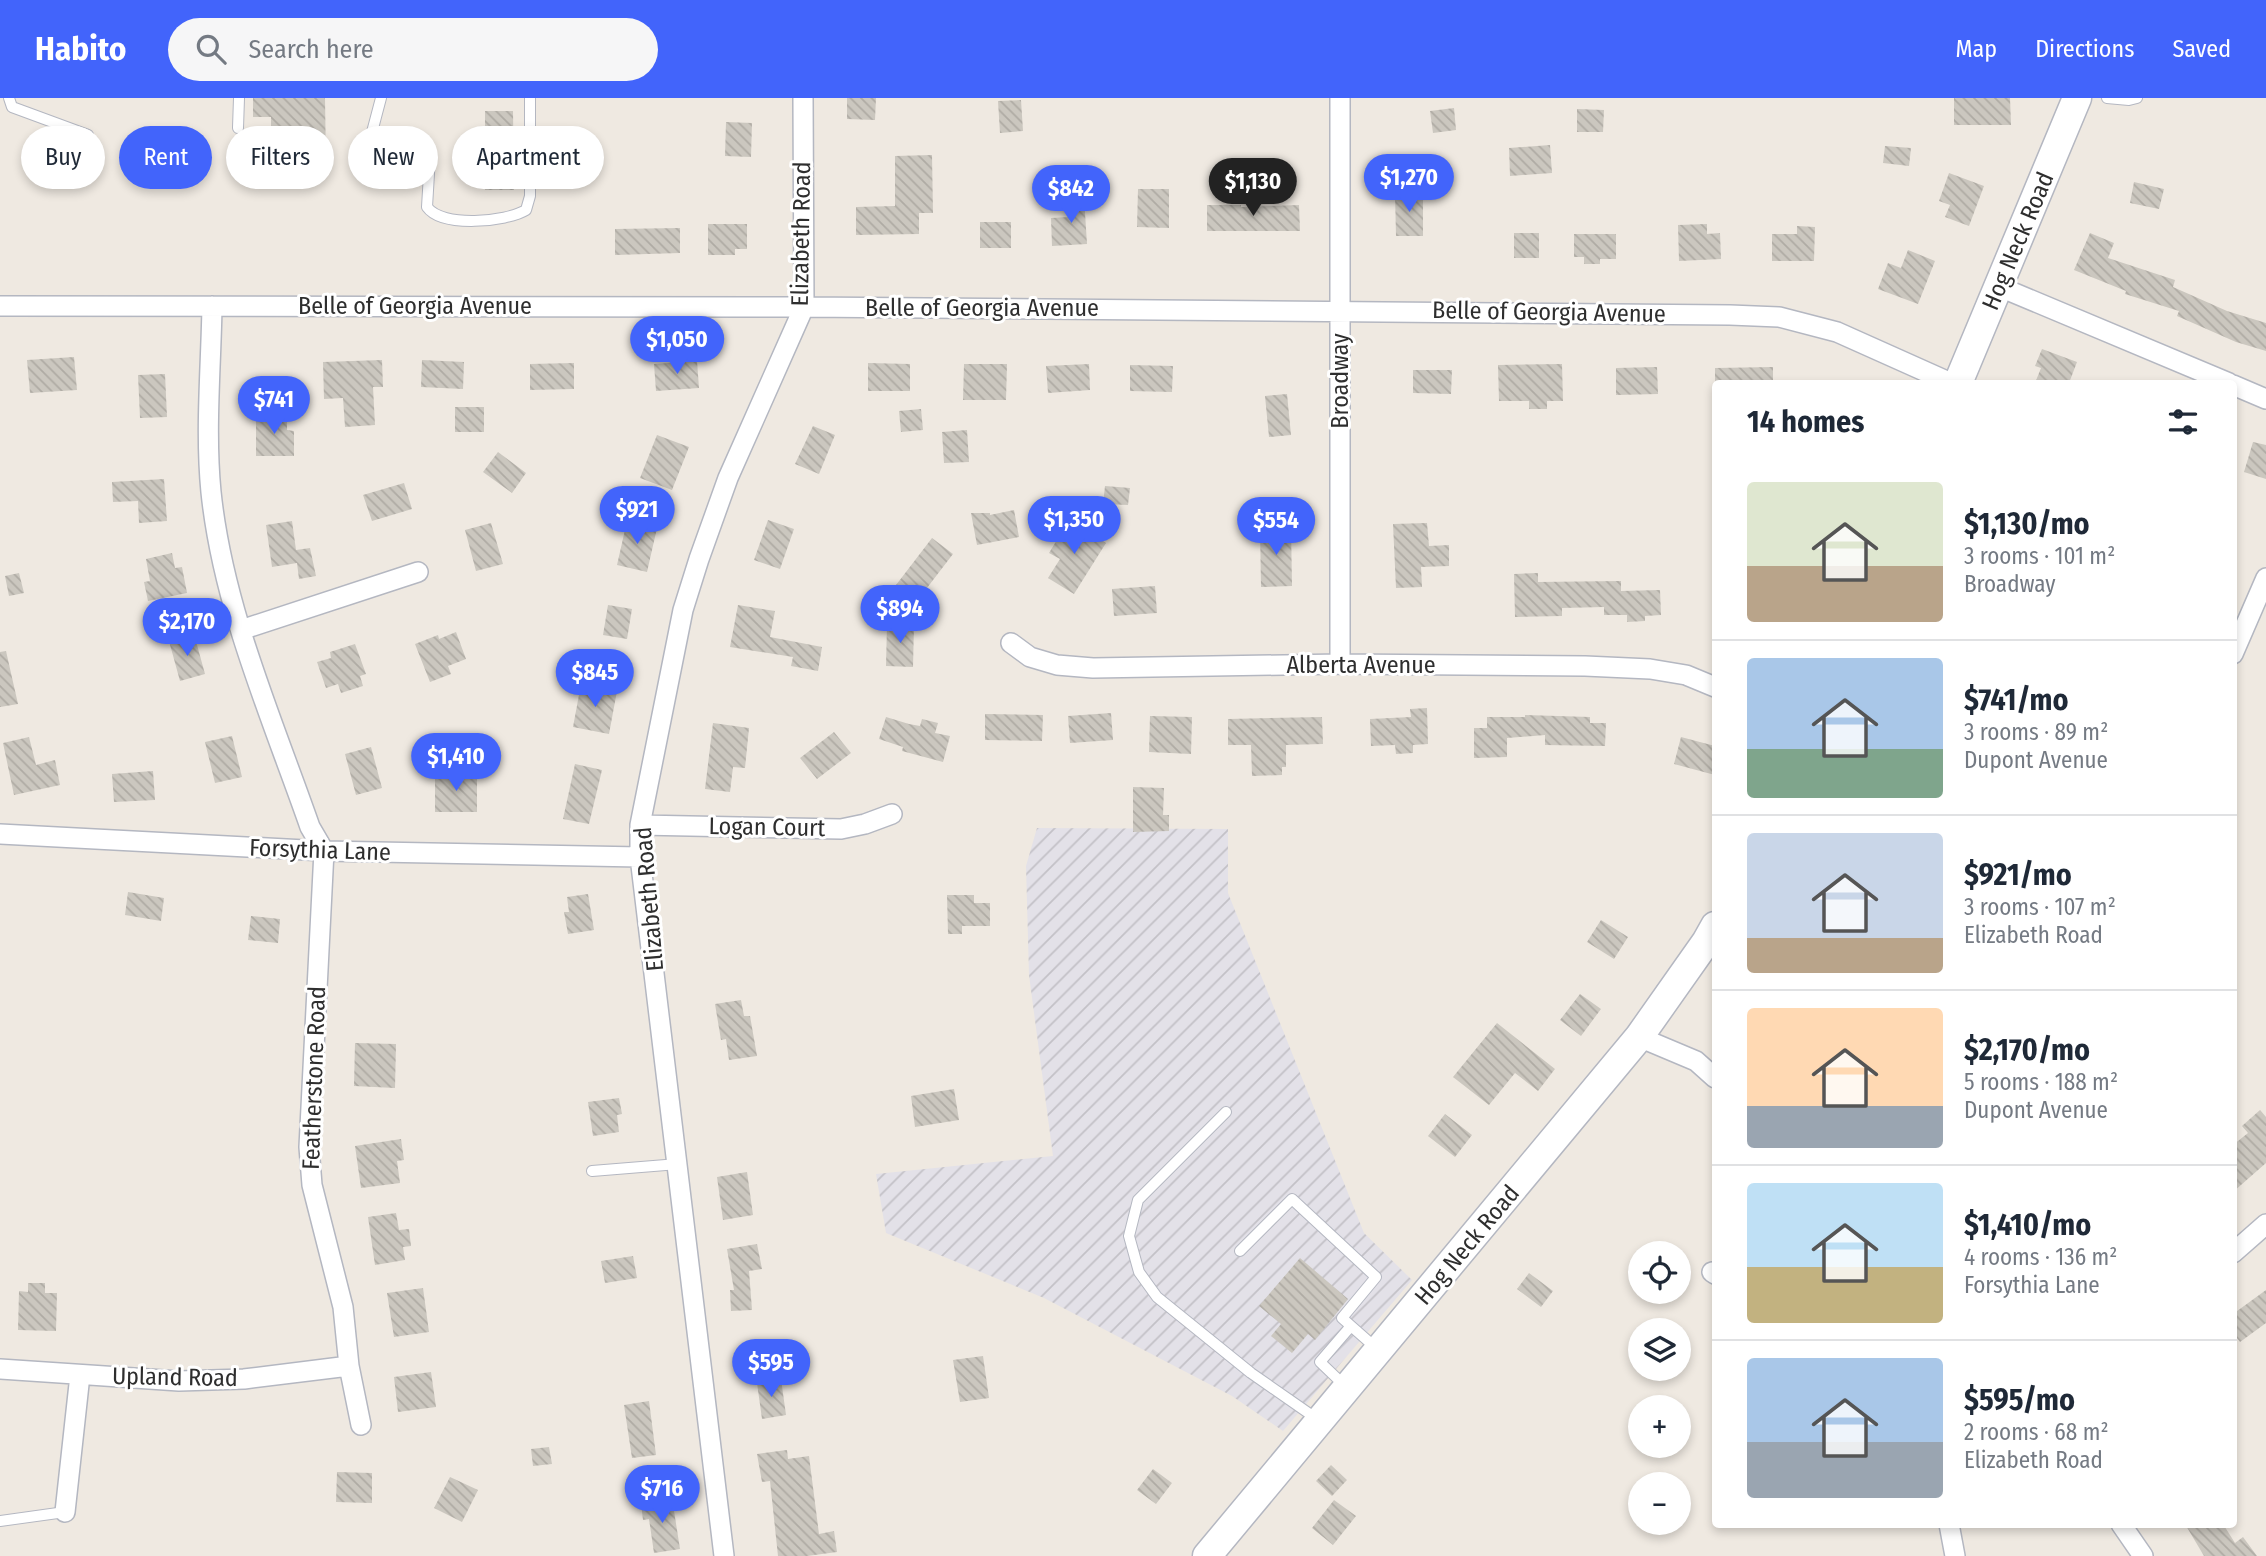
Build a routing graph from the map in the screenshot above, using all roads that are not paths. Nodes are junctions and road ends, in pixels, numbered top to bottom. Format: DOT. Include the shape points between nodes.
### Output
graph roads {
  1 [pos="9,98"];
  2 [pos="239,98"];
  3 [pos="381,98"];
  4 [pos="530,98"];
  5 [pos="803,98"];
  6 [pos="1340,98"];
  7 [pos="2077,98"];
  8 [pos="2107,98"];
  9 [pos="2137,98"];
  10 [pos="64,126"];
  11 [pos="238,126"];
  12 [pos="374,126"];
  13 [pos="428,189"];
  14 [pos="2000,287"];
  15 [pos="0,306"];
  16 [pos="212,306"];
  17 [pos="804,307"];
  18 [pos="1340,310"];
  19 [pos="1944,380"];
  20 [pos="1959,380"];
  21 [pos="2221,380"];
  22 [pos="2237,387"];
  23 [pos="2266,399"];
  24 [pos="418,572"];
  25 [pos="2266,578"];
  26 [pos="241,630"];
  27 [pos="2237,642"];
  28 [pos="1011,643"];
  29 [pos="1340,664"];
  30 [pos="1712,686"];
  31 [pos="892,814"];
  32 [pos="639,825"];
  33 [pos="0,834"];
  34 [pos="324,851"];
  35 [pos="640,857"];
  36 [pos="1712,932"];
  37 [pos="1639,1038"];
  38 [pos="1712,1075"];
  39 [pos="1226,1112"];
  40 [pos="678,1164"];
  41 [pos="592,1171"];
  42 [pos="2266,1224"];
  43 [pos="2237,1249"];
  44 [pos="1240,1251"];
  45 [pos="1351,1326"];
  46 [pos="1379,1351"];
  47 [pos="349,1366"];
  48 [pos="0,1369"];
  49 [pos="80,1375"];
  50 [pos="1347,1389"];
  51 [pos="1320,1421"];
  52 [pos="361,1424"];
  53 [pos="65,1512"];
  54 [pos="0,1521"];
  55 [pos="1949,1528"];
  56 [pos="2124,1528"];
  57 [pos="724,1556"];
  58 [pos="1207,1556"];
  59 [pos="1955,1556"];
  60 [pos="2143,1556"];
  1 -- 10 [label="lane" via="12,107"];
  2 -- 11 [label="lane"];
  3 -- 12 [label="lane"];
  4 -- 13 [label="lane" via="530,197 526,209 496,220 438,216 427,207"];
  5 -- 17 [label="street, Elizabeth Road"];
  6 -- 18 [label="street, Broadway"];
  7 -- 14 [label="main road, Hog Neck Road"];
  8 -- 9 [label="lane"];
  14 -- 20 [label="main road, Hog Neck Road"];
  14 -- 21 [label="street"];
  15 -- 16 [label="street, Belle of Georgia Avenue"];
  16 -- 17 [label="street, Belle of Georgia Avenue"];
  16 -- 26 [label="street" via="211,492 223,569"];
  17 -- 18 [label="street, Belle of Georgia Avenue"];
  17 -- 32 [label="street, Elizabeth Road" via="728,478 699,559 683,610"];
  18 -- 19 [label="street, Belle of Georgia Avenue" via="1779,317 1837,332"];
  18 -- 29 [label="street, Broadway"];
  22 -- 23 [label="street"];
  24 -- 26 [label="street"];
  25 -- 27 [label="street"];
  26 -- 34 [label="street" via="310,827"];
  28 -- 29 [label="street, Alberta Avenue" via="1030,657 1093,668"];
  29 -- 30 [label="street, Alberta Avenue" via="1650,669 1686,675"];
  31 -- 32 [label="street, Logan Court" via="841,828"];
  32 -- 35 [label="street, Elizabeth Road"];
  33 -- 34 [label="street, Forsythia Lane"];
  34 -- 35 [label="street, Forsythia Lane"];
  34 -- 47 [label="street, Featherstone Road" via="309,1147 312,1185 343,1307"];
  35 -- 40 [label="street, Elizabeth Road"];
  36 -- 37 [label="main road, Hog Neck Road"];
  37 -- 38 [label="street" via="1696,1062"];
  37 -- 46 [label="main road, Hog Neck Road"];
  39 -- 51 [label="lane" via="1138,1200 1129,1236 1139,1272 1166,1305"];
  40 -- 41 [label="lane"];
  40 -- 57 [label="street, Elizabeth Road"];
  42 -- 43 [label="street"];
  44 -- 45 [label="lane" via="1292,1199 1376,1277 1342,1318"];
  45 -- 46 [label="lane"];
  45 -- 50 [label="lane" via="1320,1362"];
  46 -- 50 [label="main road, Hog Neck Road"];
  47 -- 49 [label="street, Upland Road" via="179,1381"];
  47 -- 52 [label="street, Featherstone Road"];
  48 -- 49 [label="street, Upland Road"];
  49 -- 53 [label="street"];
  50 -- 51 [label="main road, Hog Neck Road"];
  51 -- 58 [label="main road, Hog Neck Road"];
  53 -- 54 [label="lane"];
  55 -- 59 [label="street"];
  56 -- 60 [label="street"];
}
